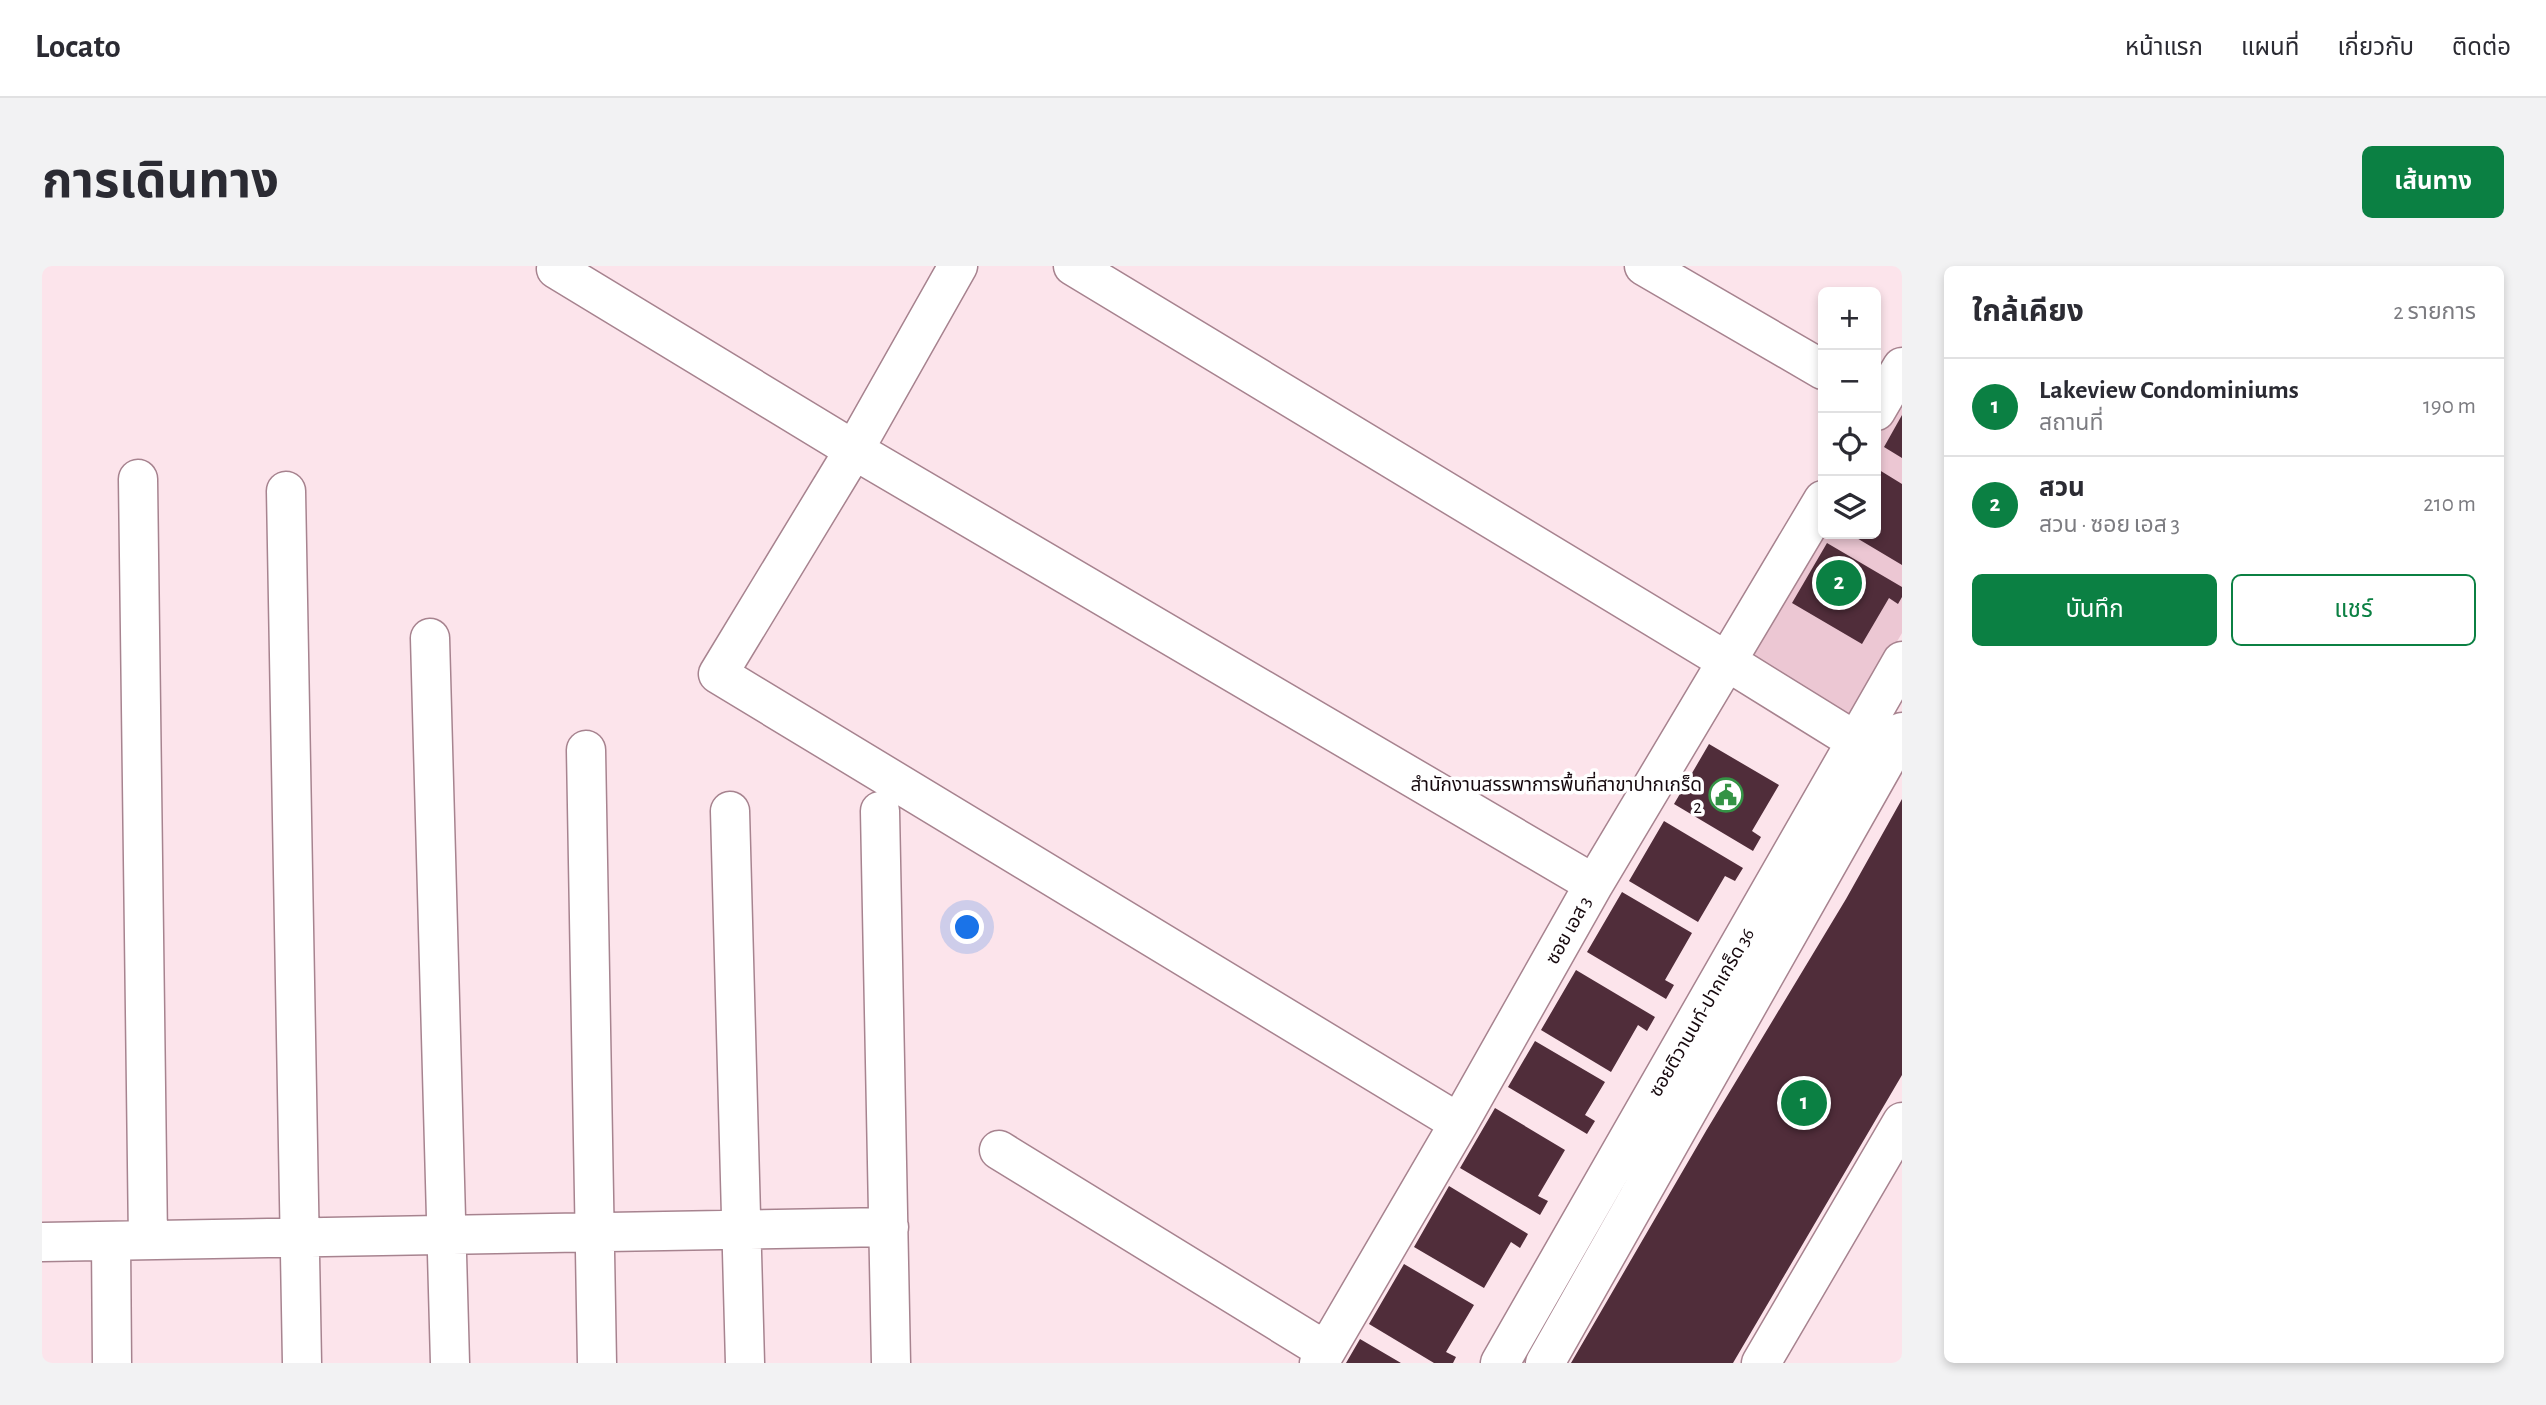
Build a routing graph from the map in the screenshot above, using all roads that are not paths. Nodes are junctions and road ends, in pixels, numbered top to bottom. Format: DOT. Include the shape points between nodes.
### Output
graph roads {
  1 [pos="958,266"];
  2 [pos="1073,266"];
  3 [pos="1644,266"];
  4 [pos="556,269"];
  5 [pos="1818,367"];
  6 [pos="1902,367"];
  7 [pos="1881,399"];
  8 [pos="854,450"];
  9 [pos="138,479"];
  10 [pos="286,491"];
  11 [pos="1818,509"];
  12 [pos="430,638"];
  13 [pos="1902,660"];
  14 [pos="1728,662"];
  15 [pos="1881,745"];
  16 [pos="586,750"];
  17 [pos="730,811"];
  18 [pos="880,811"];
  19 [pos="1594,884"];
  20 [pos="1459,1123"];
  21 [pos="1896,1147"];
  22 [pos="999,1150"];
  23 [pos="889,1227"];
  24 [pos="741,1229"];
  25 [pos="594,1232"];
  26 [pos="447,1235"];
  27 [pos="300,1237"];
  28 [pos="130,1240"];
  29 [pos="42,1242"];
  30 [pos="1322,1357"];
  31 [pos="112,1363"];
  32 [pos="302,1363"];
  33 [pos="450,1363"];
  34 [pos="597,1363"];
  35 [pos="745,1363"];
  36 [pos="891,1363"];
  37 [pos="1500,1363"];
  38 [pos="1545,1363"];
  39 [pos="1761,1363"];
  1 -- 8 [label="street"];
  2 -- 14 [label="street"];
  3 -- 5 [label="street"];
  4 -- 8 [label="street"];
  6 -- 7 [label="street"];
  8 -- 19 [label="street"];
  8 -- 20 [label="street" via="718,674"];
  9 -- 28 [label="street"];
  10 -- 27 [label="street"];
  11 -- 14 [label="street, ซอย เอส 3"];
  12 -- 26 [label="street"];
  13 -- 15 [label="street, ซอยติวานนท์-ปากเกร็ด 36"];
  14 -- 15 [label="street"];
  14 -- 19 [label="street, ซอย เอส 3"];
  15 -- 37 [label="street, ซอยติวานนท์-ปากเกร็ด 36"];
  15 -- 38 [label="street, ซอยติวานนท์-ปากเกร็ด 36"];
  16 -- 25 [label="street"];
  17 -- 24 [label="street"];
  18 -- 23 [label="street"];
  19 -- 20 [label="street, ซอย เอส 3"];
  20 -- 30 [label="street, ซอย เอส 3"];
  21 -- 39 [label="street"];
  22 -- 30 [label="street"];
  23 -- 24 [label="street"];
  23 -- 36 [label="street"];
  24 -- 25 [label="street"];
  24 -- 35 [label="street"];
  25 -- 26 [label="street"];
  25 -- 34 [label="street"];
  26 -- 27 [label="street"];
  26 -- 33 [label="street"];
  27 -- 28 [label="street"];
  27 -- 32 [label="street"];
  28 -- 29 [label="street"];
  28 -- 31 [label="street"];
}
